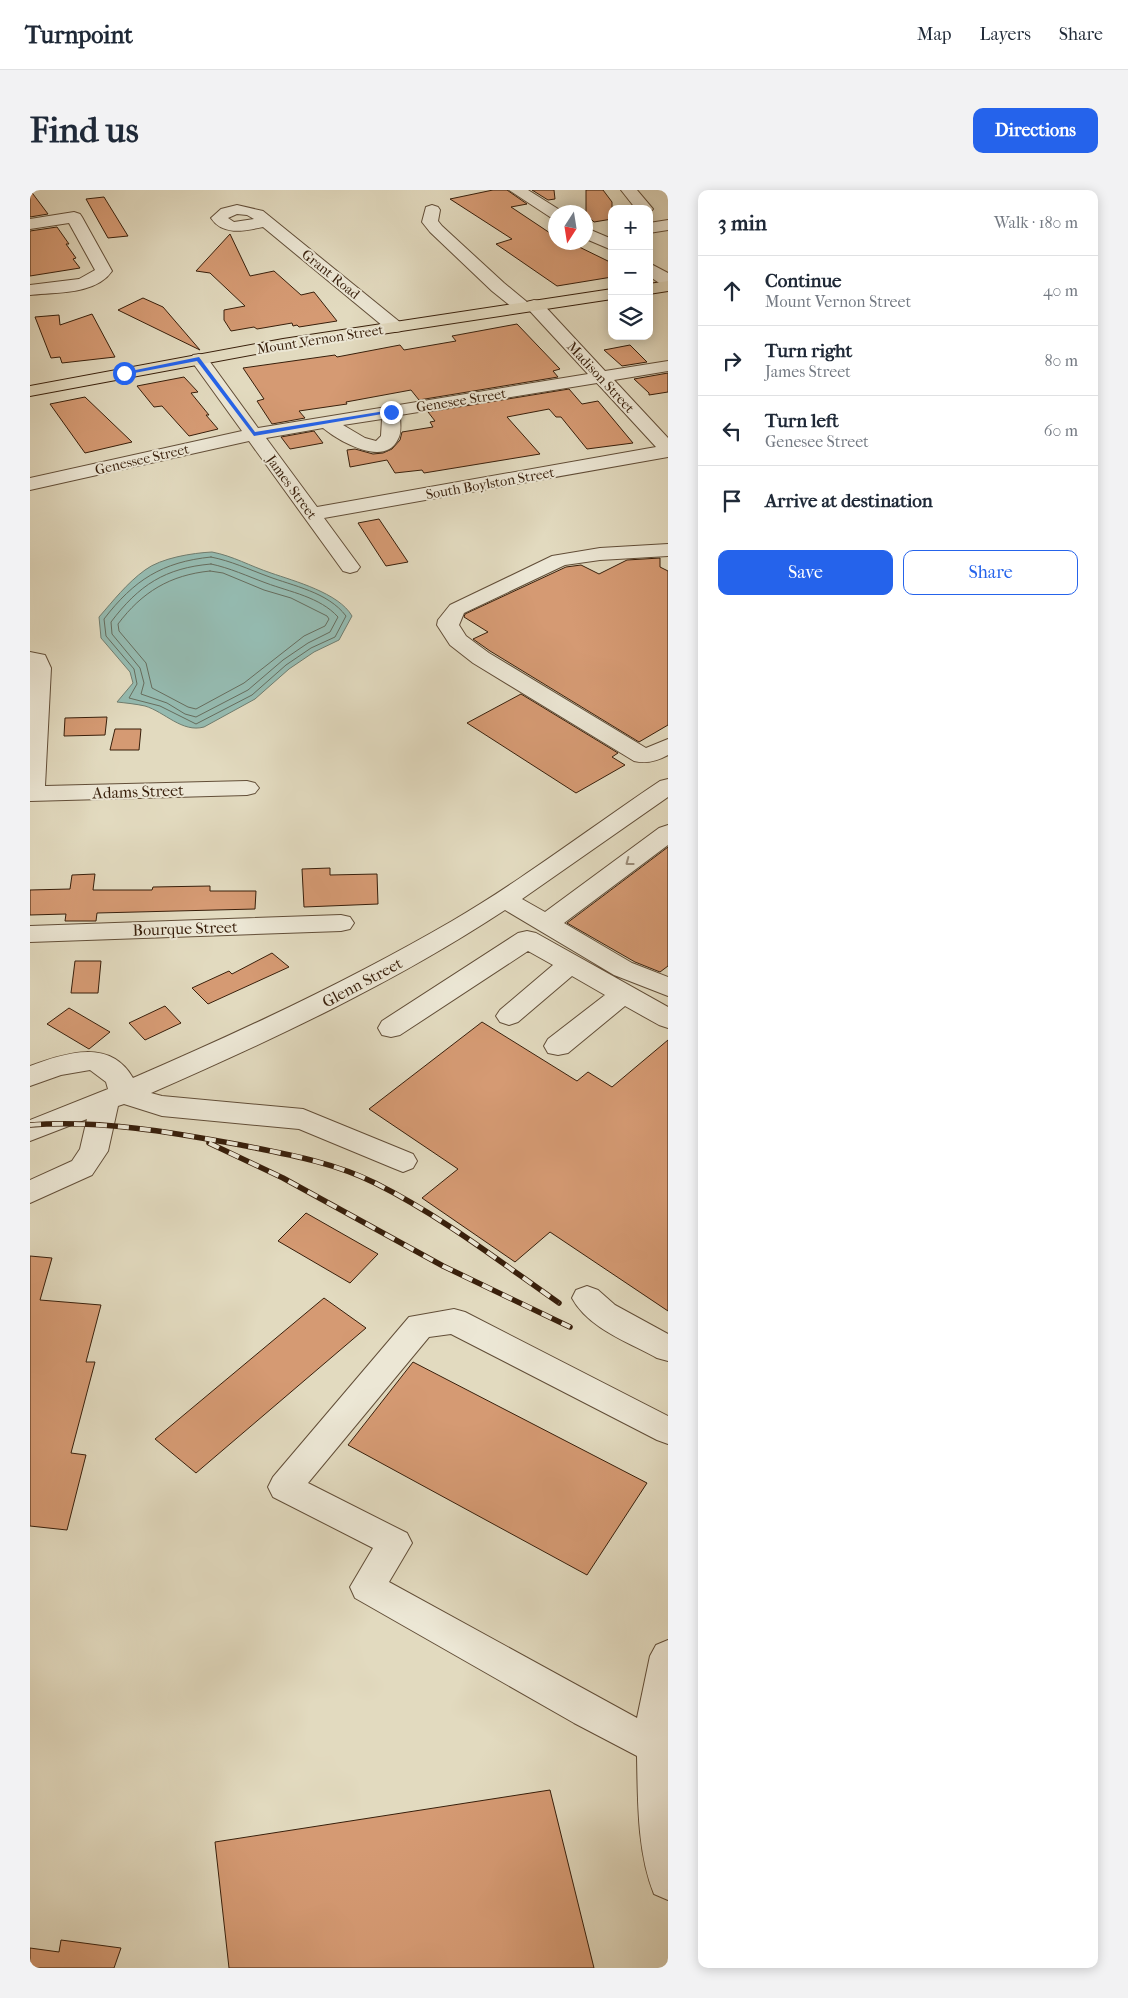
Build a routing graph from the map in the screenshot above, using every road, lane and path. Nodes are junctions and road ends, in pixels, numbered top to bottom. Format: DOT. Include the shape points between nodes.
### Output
graph roads {
  1 [pos="517,190"];
  2 [pos="629,190"];
  3 [pos="642,205"];
  4 [pos="548,209"];
  5 [pos="432,210"];
  6 [pos="266,222"];
  7 [pos="30,224"];
  8 [pos="608,234"];
  9 [pos="593,235"];
  10 [pos="593,236"];
  11 [pos="608,243"];
  12 [pos="653,271"];
  13 [pos="668,281"];
  14 [pos="668,286"];
  15 [pos="653,288"];
  16 [pos="30,290"];
  17 [pos="608,295"];
  18 [pos="528,306"];
  19 [pos="395,327"];
  20 [pos="199,359"];
  21 [pos="668,366"];
  22 [pos="601,377"];
  23 [pos="30,390"];
  24 [pos="391,412"];
  25 [pos="327,422"];
  26 [pos="254,434"];
  27 [pos="668,450"];
  28 [pos="30,484"];
  29 [pos="312,514"];
  30 [pos="668,550"];
  31 [pos="350,567"];
  32 [pos="30,659"];
  33 [pos="668,746"];
  34 [pos="668,786"];
  35 [pos="247,788"];
  36 [pos="32,794"];
  37 [pos="668,833"];
  38 [pos="504,900"];
  39 [pos="341,922"];
  40 [pos="546,924"];
  41 [pos="30,934"];
  42 [pos="570,964"];
  43 [pos="668,987"];
  44 [pos="623,994"];
  45 [pos="510,1016"];
  46 [pos="668,1019"];
  47 [pos="390,1028"];
  48 [pos="558,1046"];
  49 [pos="30,1076"];
  50 [pos="114,1097"];
  51 [pos="30,1131"];
  52 [pos="403,1161"];
  53 [pos="30,1192"];
  54 [pos="587,1298"];
  55 [pos="668,1349"];
  56 [pos="668,1431"];
  57 [pos="668,1656"];
  58 [pos="655,1746"];
  59 [pos="668,1881"];
  1 -- 4 [label="street"];
  2 -- 3 [label="street"];
  5 -- 18 [label="street, Madison Street" via="430,222 436,229 498,287"];
  6 -- 19 [label="street, Grant Road"];
  7 -- 16 [label="street" via="70,211 104,269 95,280"];
  8 -- 9 [label="street"];
  10 -- 11 [label="street"];
  12 -- 13 [label="street"];
  14 -- 15 [label="main road"];
  17 -- 18 [label="main road, Mount Vernon Street"];
  18 -- 19 [label="main road, Mount Vernon Street"];
  18 -- 22 [label="street, Madison Street"];
  19 -- 20 [label="main road, Mount Vernon Street"];
  20 -- 23 [label="main road, Mount Vernon Street"];
  20 -- 26 [label="street, James Street"];
  21 -- 22 [label="street, Genesee Street"];
  22 -- 24 [label="street, Genesee Street"];
  22 -- 27 [label="street, Madison Street"];
  24 -- 25 [label="street, Genesee Street"];
  24 -- 25 [label="street" via="389,438 378,445 352,440"];
  25 -- 26 [label="street, Genesee Street"];
  26 -- 28 [label="street, Genessee Street"];
  26 -- 29 [label="street, James Street"];
  27 -- 29 [label="street, South Boylston Street"];
  29 -- 31 [label="street, James Street"];
  30 -- 33 [label="street" via="607,553 559,560 458,609 448,625 458,640 481,658 642,756"];
  32 -- 36 [label="street" via="37,660 40,668"];
  34 -- 38 [label="street, Glenn Street"];
  35 -- 36 [label="street, Adams Street"];
  37 -- 40 [label="street, one-way"];
  38 -- 40 [label="street"];
  38 -- 50 [label="street, Glenn Street" via="393,966 275,1027"];
  39 -- 41 [label="street, Bourque Street"];
  40 -- 43 [label="street" via="623,969"];
  42 -- 44 [label="street"];
  42 -- 45 [label="street"];
  42 -- 47 [label="street" via="527,939"];
  44 -- 46 [label="street"];
  44 -- 48 [label="street"];
  49 -- 50 [label="street" via="57,1066 93,1060 119,1078"];
  50 -- 51 [label="street, Glenn Street"];
  50 -- 52 [label="street" via="162,1106 303,1119"];
  50 -- 53 [label="street" via="94,1151 82,1168"];
  54 -- 55 [label="street" via="604,1314"];
  56 -- 58 [label="street" via="454,1321 420,1326 285,1487 394,1543 367,1587"];
  57 -- 58 [label="street" via="655,1712"];
  58 -- 59 [label="street" via="660,1841"];
}
